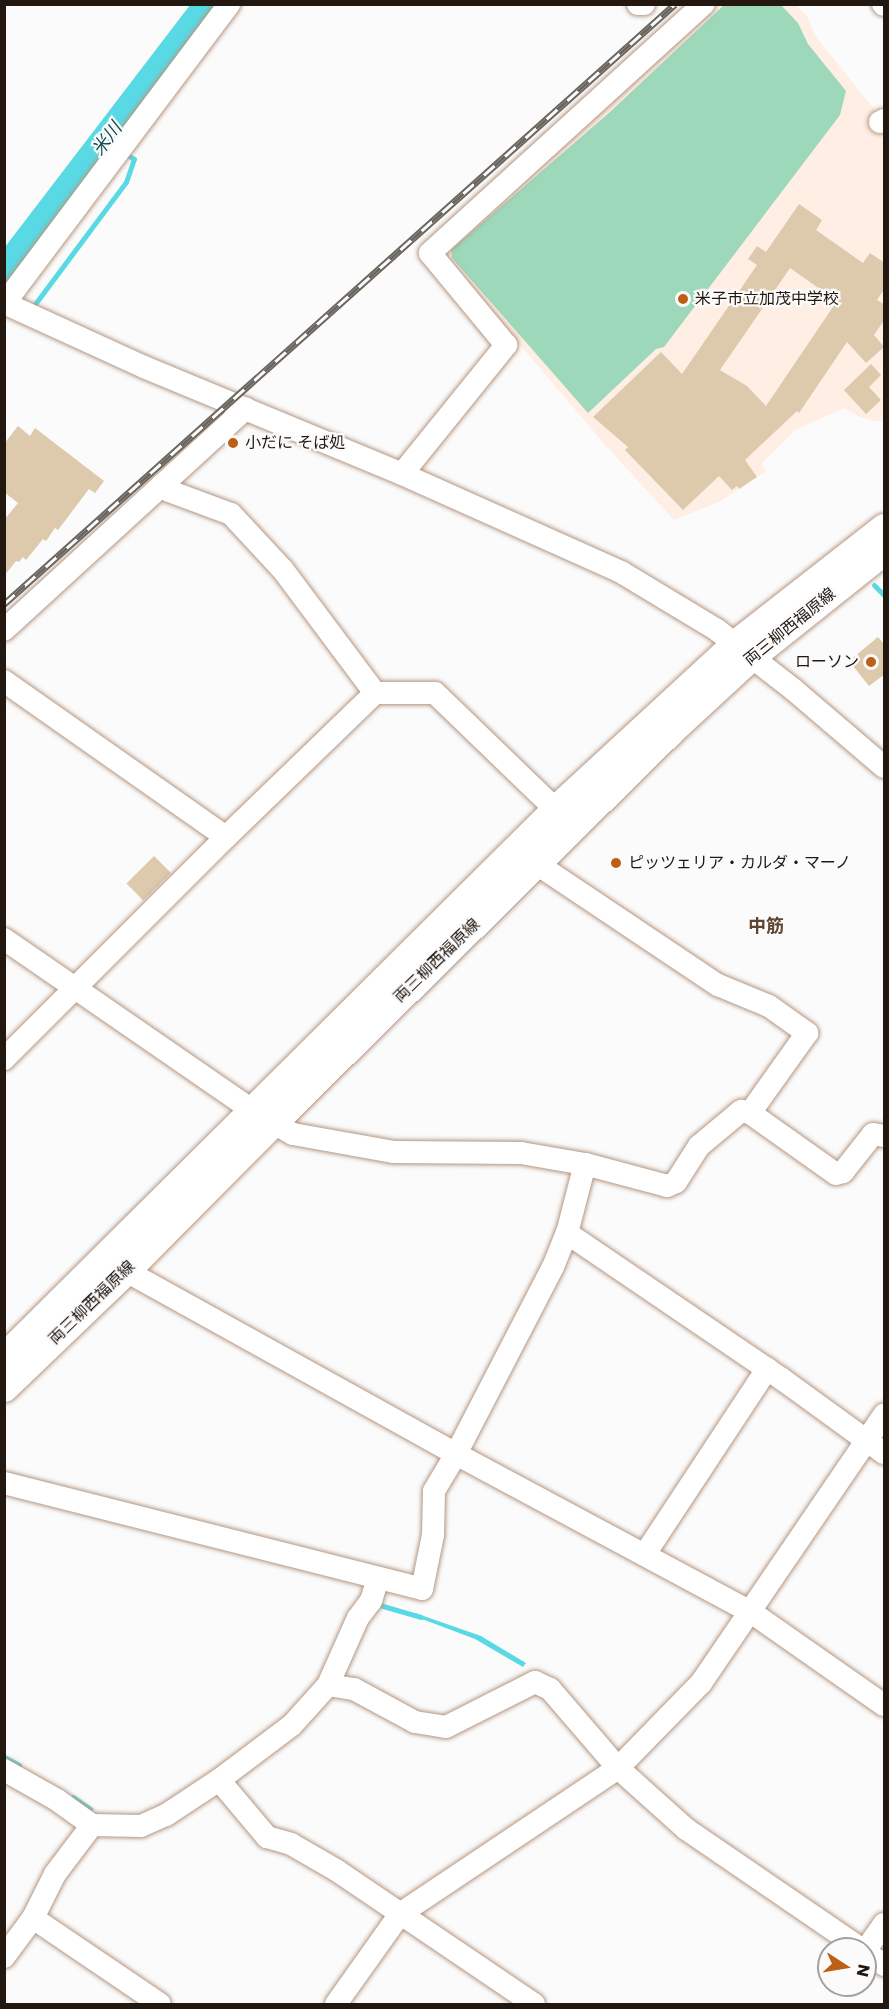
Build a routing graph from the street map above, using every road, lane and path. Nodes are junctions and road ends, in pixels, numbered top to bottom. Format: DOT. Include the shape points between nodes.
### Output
graph roads {
  1 [pos="229,4"];
  2 [pos="638,4"];
  3 [pos="644,4"];
  4 [pos="704,4"];
  5 [pos="5,303"];
  6 [pos="246,408"];
  7 [pos="402,474"];
  8 [pos="162,485"];
  9 [pos="885,527"];
  10 [pos="885,551"];
  11 [pos="4,630"];
  12 [pos="742,651"];
  13 [pos="4,681"];
  14 [pos="375,693"];
  15 [pos="885,767"];
  16 [pos="555,809"];
  17 [pos="226,837"];
  18 [pos="537,864"];
  19 [pos="4,939"];
  20 [pos="76,987"];
  21 [pos="4,1059"];
  22 [pos="750,1113"];
  23 [pos="263,1117"];
  24 [pos="885,1136"];
  25 [pos="585,1164"];
  26 [pos="567,1233"];
  27 [pos="126,1271"];
  28 [pos="4,1356"];
  29 [pos="768,1369"];
  30 [pos="4,1388"];
  31 [pos="885,1415"];
  32 [pos="876,1447"];
  33 [pos="456,1454"];
  34 [pos="4,1483"];
  35 [pos="645,1554"];
  36 [pos="378,1578"];
  37 [pos="751,1612"];
  38 [pos="334,1686"];
  39 [pos="885,1704"];
  40 [pos="618,1768"];
  41 [pos="4,1770"];
  42 [pos="219,1780"];
  43 [pos="92,1825"];
  44 [pos="400,1914"];
  45 [pos="33,1918"];
  46 [pos="885,1924"];
  47 [pos="844,1937"];
  48 [pos="876,1937"];
  49 [pos="4,1957"];
  50 [pos="160,2004"];
  51 [pos="336,2004"];
  52 [pos="534,2004"];
  1 -- 5 [label="street"];
  2 -- 3 [label="street"];
  4 -- 7 [label="street" via="430,253 506,345"];
  5 -- 6 [label="street" via="144,367"];
  6 -- 7 [label="street"];
  6 -- 8 [label="street"];
  7 -- 12 [label="street" via="621,572 702,620"];
  8 -- 11 [label="street"];
  8 -- 14 [label="street" via="168,491 231,514 283,570"];
  9 -- 12 [label="main road, 両三柳西福原線"];
  10 -- 12 [label="main road, 両三柳西福原線"];
  12 -- 15 [label="street"];
  12 -- 16 [label="main road, 両三柳西福原線"];
  12 -- 18 [label="main road, 両三柳西福原線" via="671,730"];
  13 -- 17 [label="street"];
  14 -- 16 [label="street" via="435,693"];
  14 -- 17 [label="street"];
  16 -- 23 [label="main road, 両三柳西福原線"];
  17 -- 20 [label="street"];
  18 -- 22 [label="street" via="718,985 769,1006 807,1033"];
  18 -- 23 [label="main road, 両三柳西福原線"];
  19 -- 20 [label="street"];
  20 -- 21 [label="street"];
  20 -- 23 [label="street"];
  22 -- 24 [label="street" via="836,1174 843,1172 873,1134"];
  22 -- 25 [label="street" via="741,1111 699,1146 676,1182 667,1186"];
  23 -- 25 [label="street" via="292,1134 394,1152 521,1153"];
  23 -- 27 [label="main road, 両三柳西福原線"];
  23 -- 28 [label="main road, 両三柳西福原線"];
  25 -- 26 [label="street"];
  26 -- 29 [label="street"];
  26 -- 33 [label="street"];
  27 -- 30 [label="main road, 両三柳西福原線"];
  27 -- 33 [label="street"];
  29 -- 32 [label="street"];
  29 -- 35 [label="street"];
  31 -- 32 [label="street"];
  32 -- 37 [label="street"];
  33 -- 35 [label="street"];
  33 -- 36 [label="street" via="434,1491 433,1535 422,1589"];
  34 -- 36 [label="street"];
  35 -- 37 [label="street"];
  36 -- 38 [label="street" via="371,1601 358,1618"];
  37 -- 39 [label="street"];
  37 -- 40 [label="street" via="701,1683"];
  38 -- 40 [label="street" via="354,1689 415,1722 446,1727 535,1682 550,1689"];
  38 -- 42 [label="street" via="292,1725"];
  40 -- 44 [label="street"];
  40 -- 47 [label="street" via="686,1829"];
  41 -- 43 [label="street"];
  42 -- 43 [label="street" via="166,1815 141,1826"];
  42 -- 44 [label="street" via="267,1837 291,1844"];
  43 -- 45 [label="street" via="55,1874"];
  44 -- 51 [label="street"];
  44 -- 52 [label="street"];
  45 -- 49 [label="street"];
  45 -- 50 [label="street"];
  46 -- 48 [label="street"];
}
